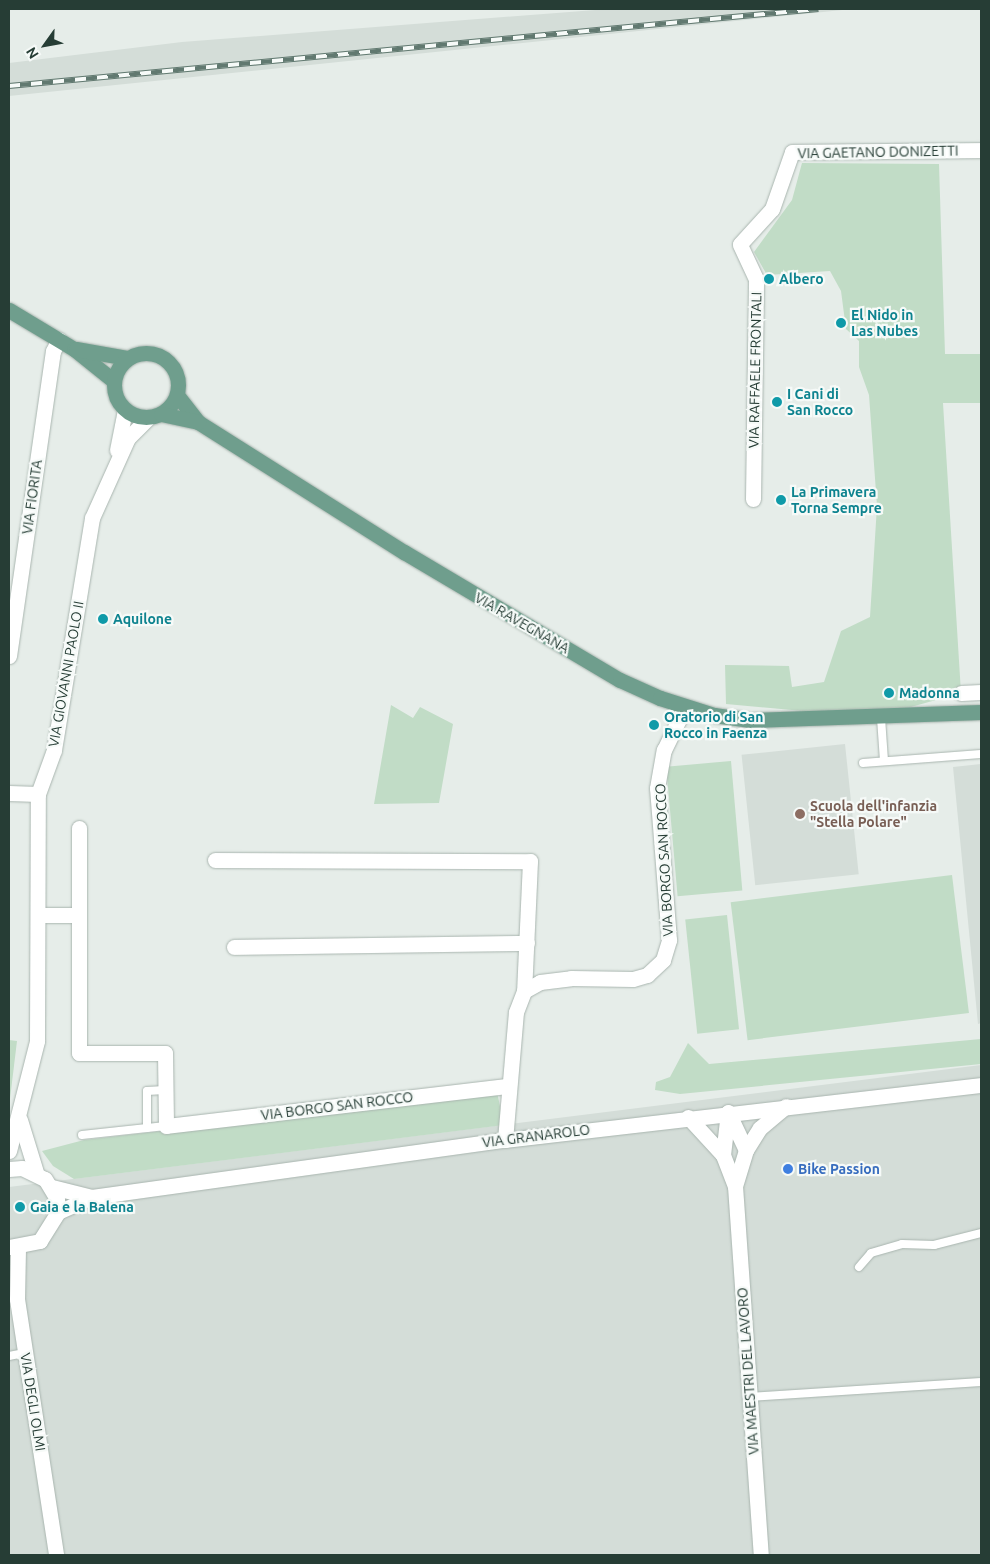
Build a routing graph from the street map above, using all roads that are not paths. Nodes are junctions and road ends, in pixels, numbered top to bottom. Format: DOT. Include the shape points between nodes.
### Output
graph roads {
  1 [pos="981,150"];
  2 [pos="740,244"];
  3 [pos="9,310"];
  4 [pos="58,339"];
  5 [pos="74,349"];
  6 [pos="128,358"];
  7 [pos="114,381"];
  8 [pos="177,395"];
  9 [pos="125,410"];
  10 [pos="155,416"];
  11 [pos="198,422"];
  12 [pos="114,467"];
  13 [pos="753,499"];
  14 [pos="9,656"];
  15 [pos="981,692"];
  16 [pos="961,693"];
  17 [pos="685,707"];
  18 [pos="981,712"];
  19 [pos="881,718"];
  20 [pos="981,754"];
  21 [pos="884,761"];
  22 [pos="863,764"];
  23 [pos="9,793"];
  24 [pos="38,794"];
  25 [pos="79,828"];
  26 [pos="215,860"];
  27 [pos="40,915"];
  28 [pos="79,915"];
  29 [pos="527,943"];
  30 [pos="234,947"];
  31 [pos="524,991"];
  32 [pos="508,1086"];
  33 [pos="981,1086"];
  34 [pos="165,1090"];
  35 [pos="786,1106"];
  36 [pos="728,1112"];
  37 [pos="688,1117"];
  38 [pos="20,1118"];
  39 [pos="166,1126"];
  40 [pos="147,1128"];
  41 [pos="82,1135"];
  42 [pos="505,1140"];
  43 [pos="746,1150"];
  44 [pos="9,1151"];
  45 [pos="723,1154"];
  46 [pos="9,1169"];
  47 [pos="36,1172"];
  48 [pos="735,1186"];
  49 [pos="52,1187"];
  50 [pos="92,1197"];
  51 [pos="58,1212"];
  52 [pos="981,1234"];
  53 [pos="13,1247"];
  54 [pos="859,1267"];
  55 [pos="25,1353"];
  56 [pos="9,1356"];
  57 [pos="981,1382"];
  58 [pos="749,1397"];
  59 [pos="56,1555"];
  60 [pos="761,1555"];
  1 -- 2 [label="street, VIA GAETANO DONIZETTI" via="792,152 784,184 772,209"];
  2 -- 13 [label="street, VIA RAFFAELE FRONTALI" via="756,279"];
  3 -- 4 [label="main road"];
  4 -- 5 [label="main road"];
  4 -- 14 [label="street, VIA FIORITA" via="53,351"];
  5 -- 6 [label="main road"];
  5 -- 7 [label="main road"];
  6 -- 7 [label="main road"];
  6 -- 8 [label="main road" via="144,353 169,362 178,378"];
  7 -- 9 [label="main road" via="116,397"];
  8 -- 10 [label="main road"];
  8 -- 11 [label="main road, VIA RAVEGNANA"];
  9 -- 10 [label="main road, VIA RAVEGNANA"];
  9 -- 12 [label="street, VIA GIOVANNI PAOLO II"];
  10 -- 11 [label="main road, VIA RAVEGNANA"];
  10 -- 12 [label="street, VIA GIOVANNI PAOLO II" via="128,438"];
  11 -- 17 [label="main road, VIA RAVEGNANA" via="480,598 620,680"];
  12 -- 24 [label="street, VIA GIOVANNI PAOLO II" via="92,518 54,750"];
  15 -- 16 [label="street"];
  17 -- 19 [label="main road, VIA RAVEGNANA" via="751,720"];
  17 -- 31 [label="street, VIA BORGO SAN ROCCO" via="664,750 657,788 669,940 663,960 647,975 633,979 572,978 540,982"];
  18 -- 19 [label="main road, VIA RAVEGNANA"];
  19 -- 21 [label="lane"];
  20 -- 21 [label="lane"];
  21 -- 22 [label="lane"];
  23 -- 24 [label="street"];
  24 -- 27 [label="street, VIA GIOVANNI PAOLO II"];
  25 -- 28 [label="street"];
  26 -- 29 [label="street" via="530,861"];
  27 -- 28 [label="street"];
  27 -- 38 [label="street, VIA GIOVANNI PAOLO II" via="37,1041"];
  28 -- 34 [label="street" via="79,1053 164,1053"];
  29 -- 30 [label="street"];
  29 -- 31 [label="street"];
  31 -- 32 [label="street" via="516,1012"];
  32 -- 39 [label="street, VIA BORGO SAN ROCCO"];
  32 -- 42 [label="street"];
  33 -- 35 [label="street, VIA GRANAROLO"];
  34 -- 39 [label="street"];
  34 -- 40 [label="lane" via="147,1091"];
  35 -- 36 [label="street, VIA GRANAROLO"];
  35 -- 43 [label="street, VIA MAESTRI DEL LAVORO" via="760,1128"];
  36 -- 37 [label="street, VIA GRANAROLO"];
  36 -- 43 [label="street"];
  36 -- 45 [label="street, VIA MAESTRI DEL LAVORO"];
  37 -- 42 [label="street, VIA GRANAROLO"];
  37 -- 45 [label="street, VIA MAESTRI DEL LAVORO"];
  38 -- 44 [label="street, VIA GIOVANNI PAOLO II"];
  38 -- 47 [label="street, VIA GIOVANNI PAOLO II"];
  39 -- 40 [label="lane, VIA BORGO SAN ROCCO"];
  40 -- 41 [label="lane, VIA BORGO SAN ROCCO"];
  42 -- 50 [label="street, VIA GRANAROLO"];
  43 -- 48 [label="street, VIA MAESTRI DEL LAVORO"];
  45 -- 48 [label="street, VIA MAESTRI DEL LAVORO"];
  46 -- 47 [label="street"];
  47 -- 49 [label="street"];
  48 -- 58 [label="street, VIA MAESTRI DEL LAVORO"];
  49 -- 50 [label="street"];
  49 -- 51 [label="street"];
  50 -- 51 [label="street"];
  51 -- 53 [label="street" via="40,1241"];
  52 -- 54 [label="lane" via="934,1245 902,1244 871,1253"];
  53 -- 55 [label="street, VIA DEGLI OLMI"];
  55 -- 56 [label="lane"];
  55 -- 59 [label="street, VIA DEGLI OLMI"];
  57 -- 58 [label="lane"];
  58 -- 60 [label="street, VIA MAESTRI DEL LAVORO"];
}
